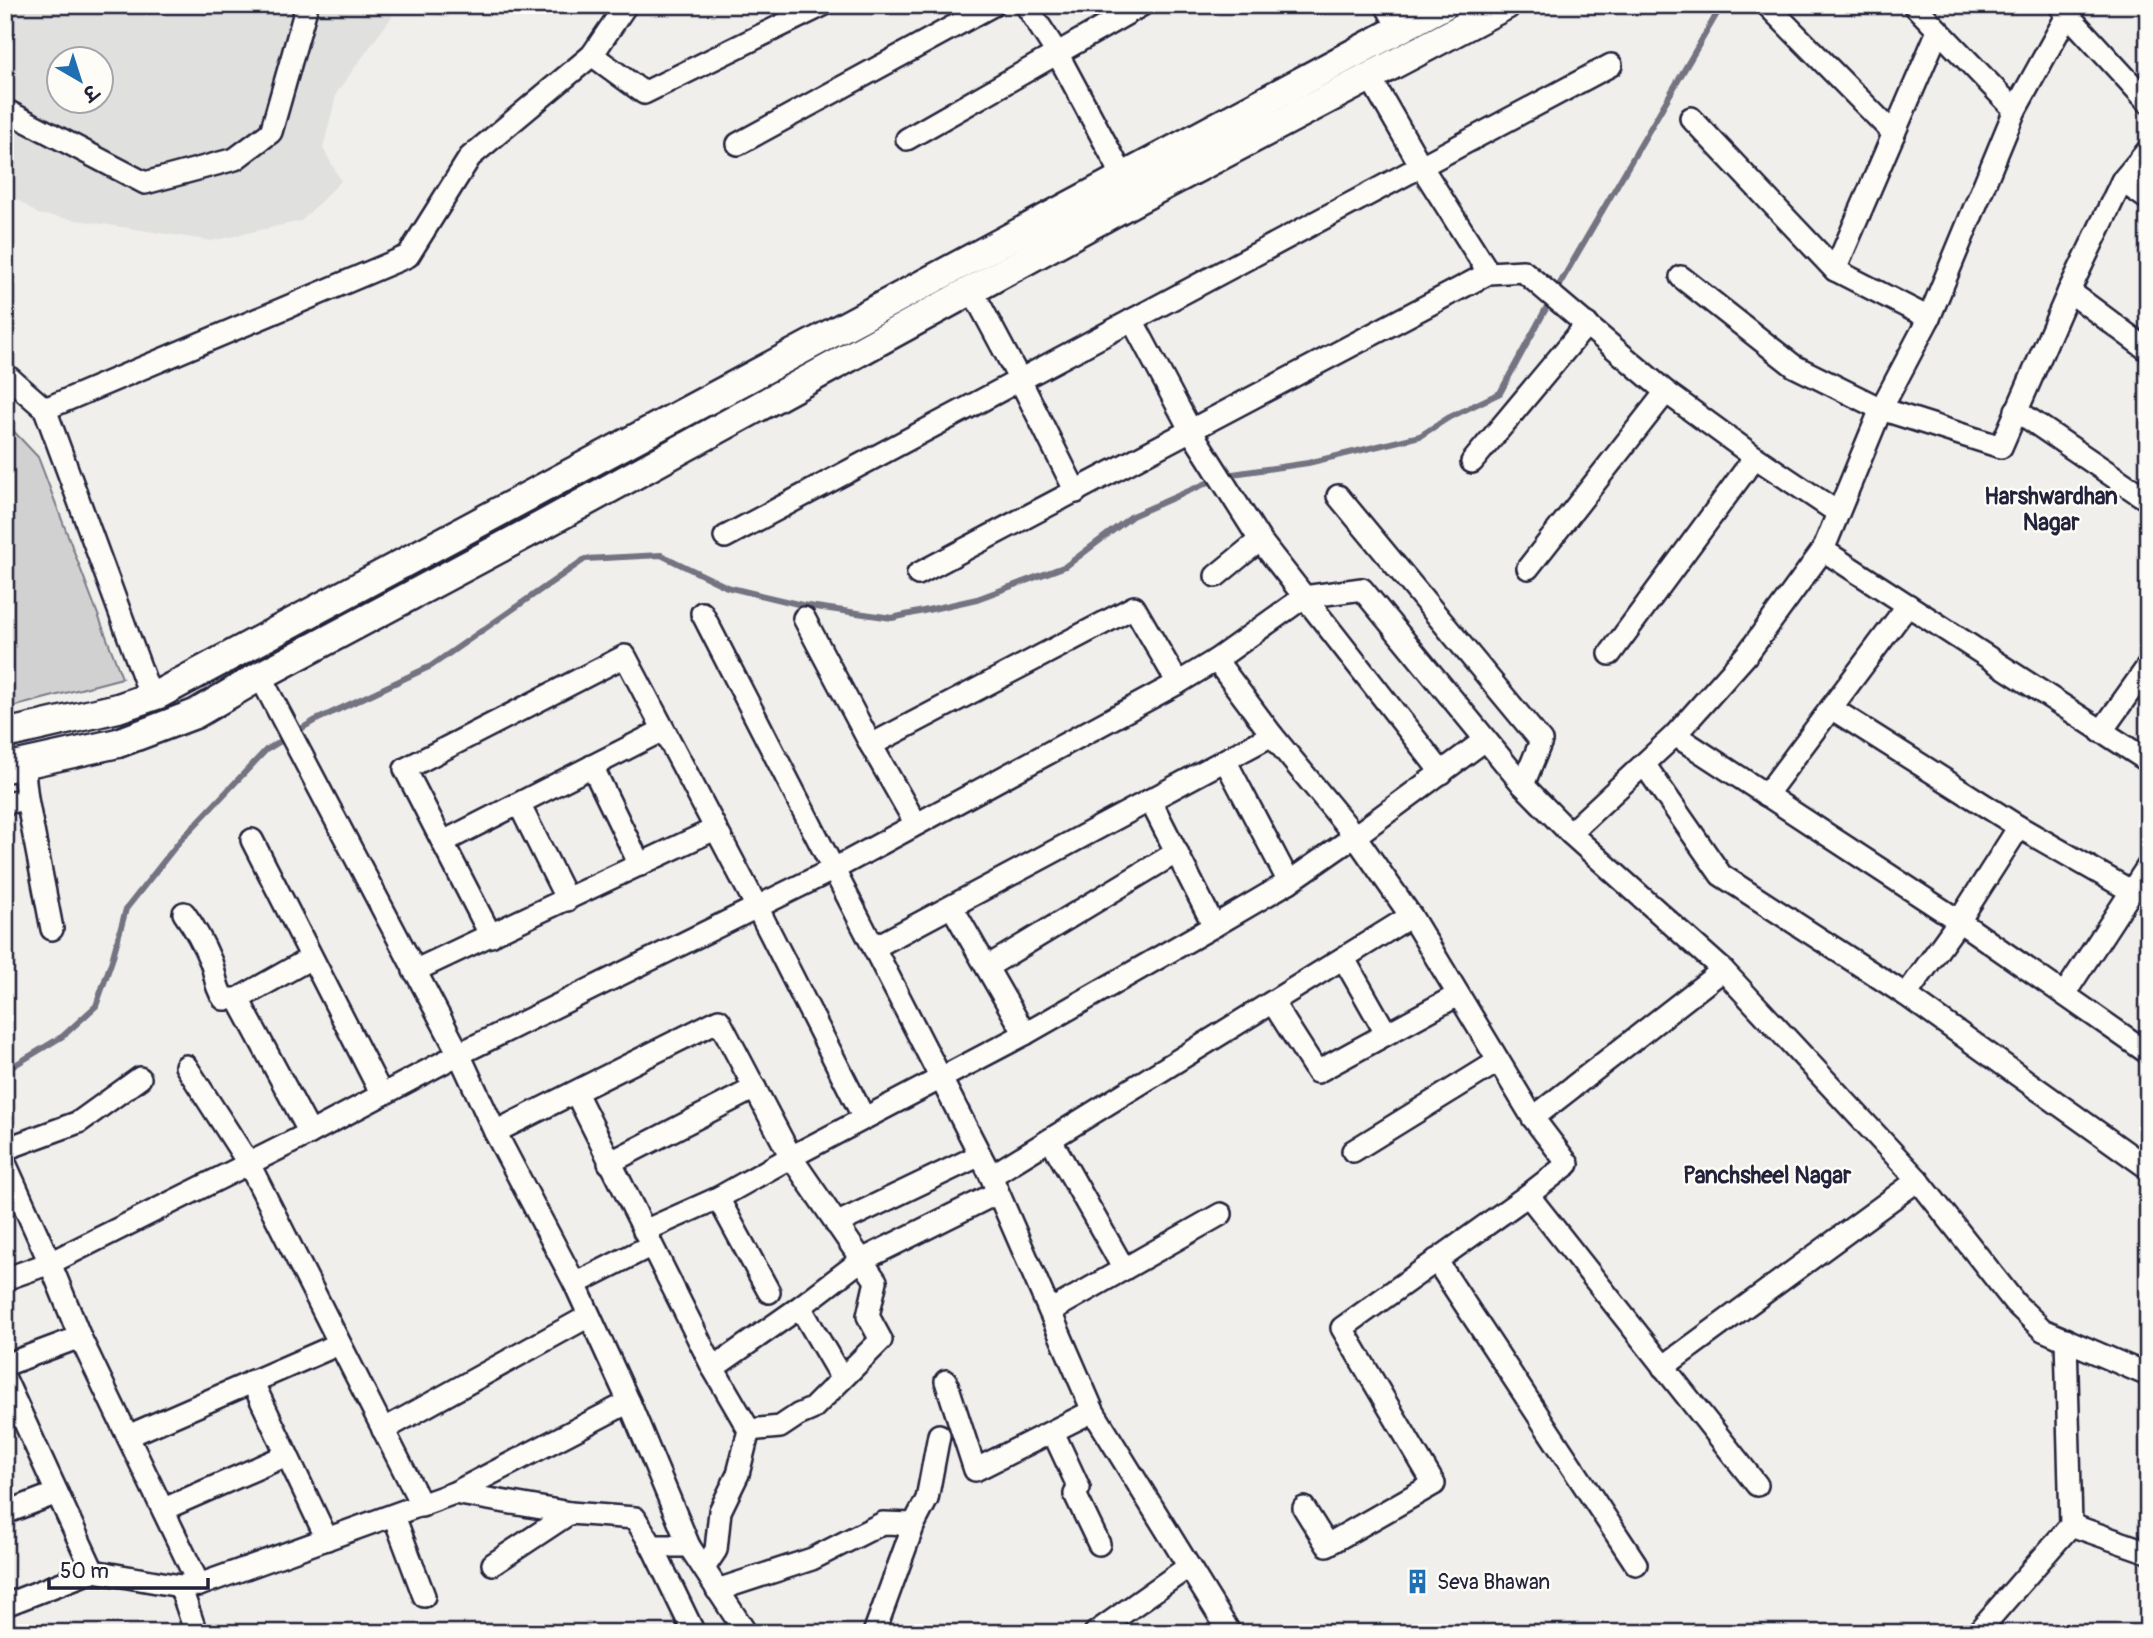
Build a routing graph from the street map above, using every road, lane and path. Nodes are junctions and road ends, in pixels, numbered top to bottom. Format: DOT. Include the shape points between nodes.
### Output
graph roads {
  1 [pos="307,5"];
  2 [pos="626,5"];
  3 [pos="824,5"];
  4 [pos="993,5"];
  5 [pos="1026,5"];
  6 [pos="1142,5"];
  7 [pos="1444,5"];
  8 [pos="1506,5"];
  9 [pos="1768,5"];
  10 [pos="1914,5"];
  11 [pos="2064,10"];
  12 [pos="1393,17"];
  13 [pos="1938,31"];
  14 [pos="1057,53"];
  15 [pos="592,55"];
  16 [pos="1611,65"];
  17 [pos="1370,77"];
  18 [pos="2148,102"];
  19 [pos="5,110"];
  20 [pos="2015,110"];
  21 [pos="1691,118"];
  22 [pos="1894,134"];
  23 [pos="907,139"];
  24 [pos="738,144"];
  25 [pos="2148,149"];
  26 [pos="1421,166"];
  27 [pos="1123,176"];
  28 [pos="2122,181"];
  29 [pos="2148,200"];
  30 [pos="1835,270"];
  31 [pos="1489,273"];
  32 [pos="1681,277"];
  33 [pos="972,290"];
  34 [pos="2068,291"];
  35 [pos="1929,318"];
  36 [pos="1132,320"];
  37 [pos="1583,322"];
  38 [pos="2148,350"];
  39 [pos="5,374"];
  40 [pos="1020,380"];
  41 [pos="1666,392"];
  42 [pos="45,409"];
  43 [pos="1881,409"];
  44 [pos="2016,410"];
  45 [pos="1191,431"];
  46 [pos="1755,457"];
  47 [pos="1472,462"];
  48 [pos="1076,492"];
  49 [pos="1338,496"];
  50 [pos="2148,500"];
  51 [pos="1837,512"];
  52 [pos="725,537"];
  53 [pos="1260,540"];
  54 [pos="1823,550"];
  55 [pos="1528,568"];
  56 [pos="918,574"];
  57 [pos="1216,576"];
  58 [pos="1304,597"];
  59 [pos="1908,605"];
  60 [pos="702,613"];
  61 [pos="804,618"];
  62 [pos="1610,654"];
  63 [pos="1216,660"];
  64 [pos="2148,666"];
  65 [pos="260,676"];
  66 [pos="1178,683"];
  67 [pos="151,697"];
  68 [pos="1831,708"];
  69 [pos="663,730"];
  70 [pos="2101,732"];
  71 [pos="5,733"];
  72 [pos="1272,735"];
  73 [pos="1675,735"];
  74 [pos="1485,740"];
  75 [pos="871,745"];
  76 [pos="1225,760"];
  77 [pos="2148,761"];
  78 [pos="1644,764"];
  79 [pos="14,766"];
  80 [pos="592,766"];
  81 [pos="1442,773"];
  82 [pos="1523,785"];
  83 [pos="1766,795"];
  84 [pos="27,799"];
  85 [pos="1150,800"];
  86 [pos="5,803"];
  87 [pos="519,804"];
  88 [pos="916,824"];
  89 [pos="2019,827"];
  90 [pos="715,829"];
  91 [pos="1570,833"];
  92 [pos="1355,836"];
  93 [pos="252,840"];
  94 [pos="443,842"];
  95 [pos="1177,852"];
  96 [pos="640,865"];
  97 [pos="2148,866"];
  98 [pos="834,869"];
  99 [pos="1289,882"];
  100 [pos="2131,891"];
  101 [pos="567,900"];
  102 [pos="757,907"];
  103 [pos="953,907"];
  104 [pos="184,913"];
  105 [pos="1410,916"];
  106 [pos="1959,921"];
  107 [pos="1214,926"];
  108 [pos="52,929"];
  109 [pos="491,936"];
  110 [pos="875,947"];
  111 [pos="311,958"];
  112 [pos="1344,960"];
  113 [pos="987,967"];
  114 [pos="1723,970"];
  115 [pos="415,971"];
  116 [pos="2066,993"];
  117 [pos="1458,995"];
  118 [pos="1906,995"];
  119 [pos="238,999"];
  120 [pos="1273,1003"];
  121 [pos="1386,1033"];
  122 [pos="1025,1034"];
  123 [pos="2148,1053"];
  124 [pos="458,1054"];
  125 [pos="1497,1062"];
  126 [pos="186,1066"];
  127 [pos="140,1078"];
  128 [pos="942,1078"];
  129 [pos="755,1088"];
  130 [pos="576,1093"];
  131 [pos="382,1095"];
  132 [pos="863,1118"];
  133 [pos="1533,1118"];
  134 [pos="495,1132"];
  135 [pos="310,1133"];
  136 [pos="1051,1140"];
  137 [pos="5,1149"];
  138 [pos="1353,1151"];
  139 [pos="980,1155"];
  140 [pos="791,1157"];
  141 [pos="5,1163"];
  142 [pos="609,1163"];
  143 [pos="249,1164"];
  144 [pos="2148,1168"];
  145 [pos="1919,1180"];
  146 [pos="994,1185"];
  147 [pos="10,1188"];
  148 [pos="1528,1195"];
  149 [pos="718,1198"];
  150 [pos="1221,1214"];
  151 [pos="836,1224"];
  152 [pos="647,1238"];
  153 [pos="1436,1260"];
  154 [pos="860,1261"];
  155 [pos="50,1263"];
  156 [pos="1124,1269"];
  157 [pos="5,1279"];
  158 [pos="575,1284"];
  159 [pos="769,1292"];
  160 [pos="800,1307"];
  161 [pos="1050,1311"];
  162 [pos="589,1316"];
  163 [pos="80,1337"];
  164 [pos="2066,1339"];
  165 [pos="339,1344"];
  166 [pos="5,1365"];
  167 [pos="1663,1367"];
  168 [pos="713,1368"];
  169 [pos="2148,1375"];
  170 [pos="5,1379"];
  171 [pos="842,1379"];
  172 [pos="252,1381"];
  173 [pos="946,1381"];
  174 [pos="629,1402"];
  175 [pos="1093,1411"];
  176 [pos="15,1425"];
  177 [pos="383,1430"];
  178 [pos="748,1430"];
  179 [pos="1053,1432"];
  180 [pos="939,1435"];
  181 [pos="128,1436"];
  182 [pos="287,1455"];
  183 [pos="1757,1485"];
  184 [pos="57,1493"];
  185 [pos="454,1493"];
  186 [pos="422,1506"];
  187 [pos="1304,1508"];
  188 [pos="164,1509"];
  189 [pos="5,1513"];
  190 [pos="570,1513"];
  191 [pos="394,1516"];
  192 [pos="914,1524"];
  193 [pos="2071,1525"];
  194 [pos="327,1539"];
  195 [pos="1099,1544"];
  196 [pos="652,1546"];
  197 [pos="689,1546"];
  198 [pos="2148,1552"];
  199 [pos="493,1564"];
  200 [pos="1636,1564"];
  201 [pos="1188,1567"];
  202 [pos="704,1568"];
  203 [pos="93,1571"];
  204 [pos="190,1586"];
  205 [pos="717,1590"];
  206 [pos="424,1596"];
  207 [pos="5,1605"];
  208 [pos="196,1633"];
  209 [pos="694,1633"];
  210 [pos="747,1633"];
  211 [pos="874,1633"];
  212 [pos="1095,1633"];
  213 [pos="1230,1633"];
  214 [pos="1977,1633"];
  1 -- 19 [label="street" via="271,132 235,159 145,183"];
  2 -- 15 [label="street"];
  3 -- 15 [label="street" via="644,93"];
  4 -- 24 [label="street"];
  5 -- 14 [label="street"];
  6 -- 14 [label="street"];
  7 -- 12 [label="main road"];
  8 -- 17 [label="main road"];
  9 -- 22 [label="street"];
  10 -- 13 [label="street"];
  11 -- 18 [label="street"];
  11 -- 20 [label="street"];
  12 -- 27 [label="main road"];
  13 -- 20 [label="street"];
  13 -- 22 [label="street"];
  14 -- 23 [label="street"];
  14 -- 27 [label="street"];
  15 -- 42 [label="street" via="470,157 408,256"];
  16 -- 26 [label="street"];
  17 -- 26 [label="street"];
  17 -- 33 [label="main road"];
  20 -- 35 [label="street"];
  21 -- 30 [label="street"];
  22 -- 30 [label="street"];
  25 -- 28 [label="street"];
  26 -- 31 [label="street"];
  26 -- 36 [label="street"];
  27 -- 67 [label="main road"];
  28 -- 29 [label="street"];
  28 -- 34 [label="street"];
  30 -- 35 [label="street"];
  31 -- 37 [label="street" via="1523,271"];
  31 -- 45 [label="street"];
  32 -- 43 [label="street" via="1794,366"];
  33 -- 40 [label="street"];
  33 -- 65 [label="main road"];
  34 -- 38 [label="street"];
  34 -- 44 [label="street"];
  35 -- 43 [label="street"];
  36 -- 40 [label="street"];
  36 -- 45 [label="street"];
  37 -- 41 [label="street"];
  37 -- 47 [label="street"];
  39 -- 42 [label="street"];
  40 -- 48 [label="street"];
  40 -- 52 [label="street"];
  41 -- 46 [label="street"];
  41 -- 55 [label="street"];
  42 -- 67 [label="street"];
  43 -- 44 [label="street" via="2001,447"];
  43 -- 51 [label="street"];
  44 -- 50 [label="street"];
  45 -- 48 [label="street"];
  45 -- 53 [label="street"];
  46 -- 51 [label="street"];
  46 -- 62 [label="street"];
  48 -- 56 [label="street"];
  49 -- 82 [label="street" via="1541,741"];
  51 -- 54 [label="street"];
  53 -- 57 [label="street"];
  53 -- 58 [label="street"];
  54 -- 59 [label="street"];
  54 -- 73 [label="street" via="1748,653"];
  58 -- 63 [label="street"];
  58 -- 74 [label="street" via="1362,589"];
  58 -- 81 [label="street"];
  59 -- 68 [label="street"];
  59 -- 70 [label="street"];
  60 -- 98 [label="street"];
  61 -- 75 [label="street"];
  63 -- 66 [label="street"];
  63 -- 72 [label="street"];
  64 -- 70 [label="street"];
  65 -- 79 [label="main road" via="195,714 118,743"];
  65 -- 115 [label="street"];
  66 -- 75 [label="street" via="1133,607"];
  66 -- 88 [label="street"];
  67 -- 71 [label="main road"];
  68 -- 83 [label="street"];
  68 -- 89 [label="street"];
  69 -- 80 [label="street"];
  69 -- 90 [label="street"];
  69 -- 94 [label="street" via="625,656 601,668 405,769"];
  70 -- 77 [label="street"];
  72 -- 76 [label="street"];
  72 -- 92 [label="street"];
  73 -- 78 [label="street"];
  73 -- 83 [label="street"];
  74 -- 81 [label="street"];
  74 -- 82 [label="street"];
  75 -- 88 [label="street"];
  76 -- 85 [label="street"];
  76 -- 99 [label="street"];
  78 -- 91 [label="street"];
  78 -- 118 [label="street" via="1721,875"];
  79 -- 84 [label="street"];
  80 -- 87 [label="street"];
  80 -- 96 [label="street"];
  81 -- 92 [label="street"];
  82 -- 91 [label="street"];
  83 -- 106 [label="street"];
  84 -- 86 [label="street"];
  84 -- 108 [label="street"];
  85 -- 95 [label="street"];
  85 -- 103 [label="street"];
  87 -- 94 [label="street"];
  87 -- 101 [label="street"];
  88 -- 98 [label="street"];
  89 -- 100 [label="street"];
  89 -- 106 [label="street"];
  90 -- 96 [label="street"];
  90 -- 102 [label="street"];
  91 -- 114 [label="street"];
  92 -- 99 [label="street"];
  92 -- 105 [label="street"];
  93 -- 111 [label="street"];
  94 -- 109 [label="street"];
  95 -- 107 [label="street"];
  95 -- 113 [label="street"];
  96 -- 101 [label="street"];
  97 -- 100 [label="street"];
  98 -- 102 [label="street"];
  98 -- 110 [label="street"];
  99 -- 107 [label="street"];
  100 -- 116 [label="street"];
  101 -- 109 [label="street"];
  102 -- 124 [label="street"];
  102 -- 132 [label="street"];
  103 -- 110 [label="street"];
  103 -- 113 [label="street"];
  104 -- 119 [label="street" via="212,964 216,988 223,999"];
  105 -- 112 [label="street"];
  105 -- 117 [label="street"];
  106 -- 116 [label="street"];
  106 -- 118 [label="street"];
  107 -- 122 [label="street"];
  109 -- 115 [label="street"];
  110 -- 128 [label="street"];
  111 -- 119 [label="street"];
  111 -- 131 [label="street"];
  112 -- 120 [label="street"];
  112 -- 121 [label="street"];
  113 -- 122 [label="street"];
  114 -- 133 [label="street"];
  114 -- 145 [label="street"];
  115 -- 124 [label="street"];
  116 -- 123 [label="street"];
  117 -- 121 [label="street"];
  117 -- 125 [label="street"];
  118 -- 144 [label="street"];
  119 -- 135 [label="street"];
  120 -- 121 [label="street" via="1317,1072"];
  120 -- 136 [label="street"];
  122 -- 128 [label="street"];
  124 -- 131 [label="street"];
  124 -- 134 [label="street"];
  125 -- 133 [label="street"];
  125 -- 138 [label="street"];
  126 -- 143 [label="street"];
  127 -- 137 [label="street" via="79,1122"];
  128 -- 132 [label="street"];
  128 -- 139 [label="street"];
  129 -- 130 [label="street" via="719,1020"];
  129 -- 140 [label="street"];
  129 -- 142 [label="street"];
  130 -- 134 [label="street"];
  130 -- 142 [label="street"];
  131 -- 135 [label="street"];
  132 -- 140 [label="street"];
  133 -- 148 [label="street" via="1568,1164"];
  134 -- 158 [label="street"];
  135 -- 143 [label="street"];
  136 -- 146 [label="street"];
  136 -- 156 [label="street"];
  139 -- 146 [label="street"];
  139 -- 151 [label="street"];
  140 -- 149 [label="street"];
  140 -- 151 [label="street"];
  141 -- 147 [label="street"];
  142 -- 152 [label="street"];
  143 -- 155 [label="street"];
  143 -- 165 [label="street"];
  145 -- 164 [label="street" via="2015,1303 2043,1330"];
  145 -- 167 [label="street"];
  146 -- 154 [label="street"];
  146 -- 161 [label="street"];
  147 -- 155 [label="street"];
  148 -- 153 [label="street"];
  148 -- 167 [label="street"];
  149 -- 152 [label="street"];
  149 -- 159 [label="street"];
  150 -- 156 [label="street"];
  151 -- 154 [label="street"];
  152 -- 158 [label="street"];
  152 -- 168 [label="street"];
  153 -- 187 [label="street" via="1342,1328 1434,1484 1326,1545"];
  153 -- 200 [label="street"];
  154 -- 160 [label="street"];
  154 -- 171 [label="street" via="876,1281 868,1315 881,1340"];
  155 -- 157 [label="street"];
  155 -- 163 [label="street"];
  156 -- 161 [label="street"];
  158 -- 162 [label="street"];
  160 -- 168 [label="street"];
  160 -- 171 [label="street"];
  161 -- 175 [label="street"];
  162 -- 174 [label="street"];
  162 -- 177 [label="street"];
  163 -- 166 [label="street"];
  163 -- 181 [label="street"];
  164 -- 169 [label="street"];
  164 -- 193 [label="street"];
  165 -- 172 [label="street"];
  165 -- 177 [label="street"];
  167 -- 183 [label="street"];
  168 -- 178 [label="street"];
  170 -- 176 [label="street"];
  171 -- 178 [label="street" via="812,1409 780,1427"];
  172 -- 181 [label="street"];
  172 -- 182 [label="street"];
  173 -- 179 [label="street" via="975,1469"];
  174 -- 185 [label="street"];
  174 -- 197 [label="street"];
  175 -- 179 [label="street"];
  175 -- 201 [label="street"];
  176 -- 184 [label="street"];
  177 -- 186 [label="street"];
  178 -- 202 [label="street" via="738,1474 720,1511 716,1550"];
  179 -- 195 [label="street"];
  180 -- 192 [label="street" via="927,1499"];
  181 -- 188 [label="street"];
  182 -- 188 [label="street"];
  182 -- 194 [label="street"];
  184 -- 189 [label="street"];
  184 -- 203 [label="street"];
  185 -- 186 [label="street"];
  185 -- 190 [label="street"];
  186 -- 191 [label="street"];
  188 -- 204 [label="street"];
  190 -- 196 [label="street" via="635,1518"];
  190 -- 199 [label="street"];
  191 -- 194 [label="street"];
  191 -- 206 [label="street"];
  192 -- 205 [label="street" via="883,1523 812,1559"];
  192 -- 211 [label="street"];
  193 -- 198 [label="street"];
  193 -- 214 [label="street"];
  194 -- 204 [label="street"];
  196 -- 197 [label="street"];
  196 -- 209 [label="street"];
  197 -- 202 [label="street"];
  201 -- 212 [label="street"];
  201 -- 213 [label="street"];
  202 -- 205 [label="street"];
  203 -- 204 [label="street"];
  203 -- 207 [label="street"];
  204 -- 208 [label="street"];
  205 -- 210 [label="street"];
}
